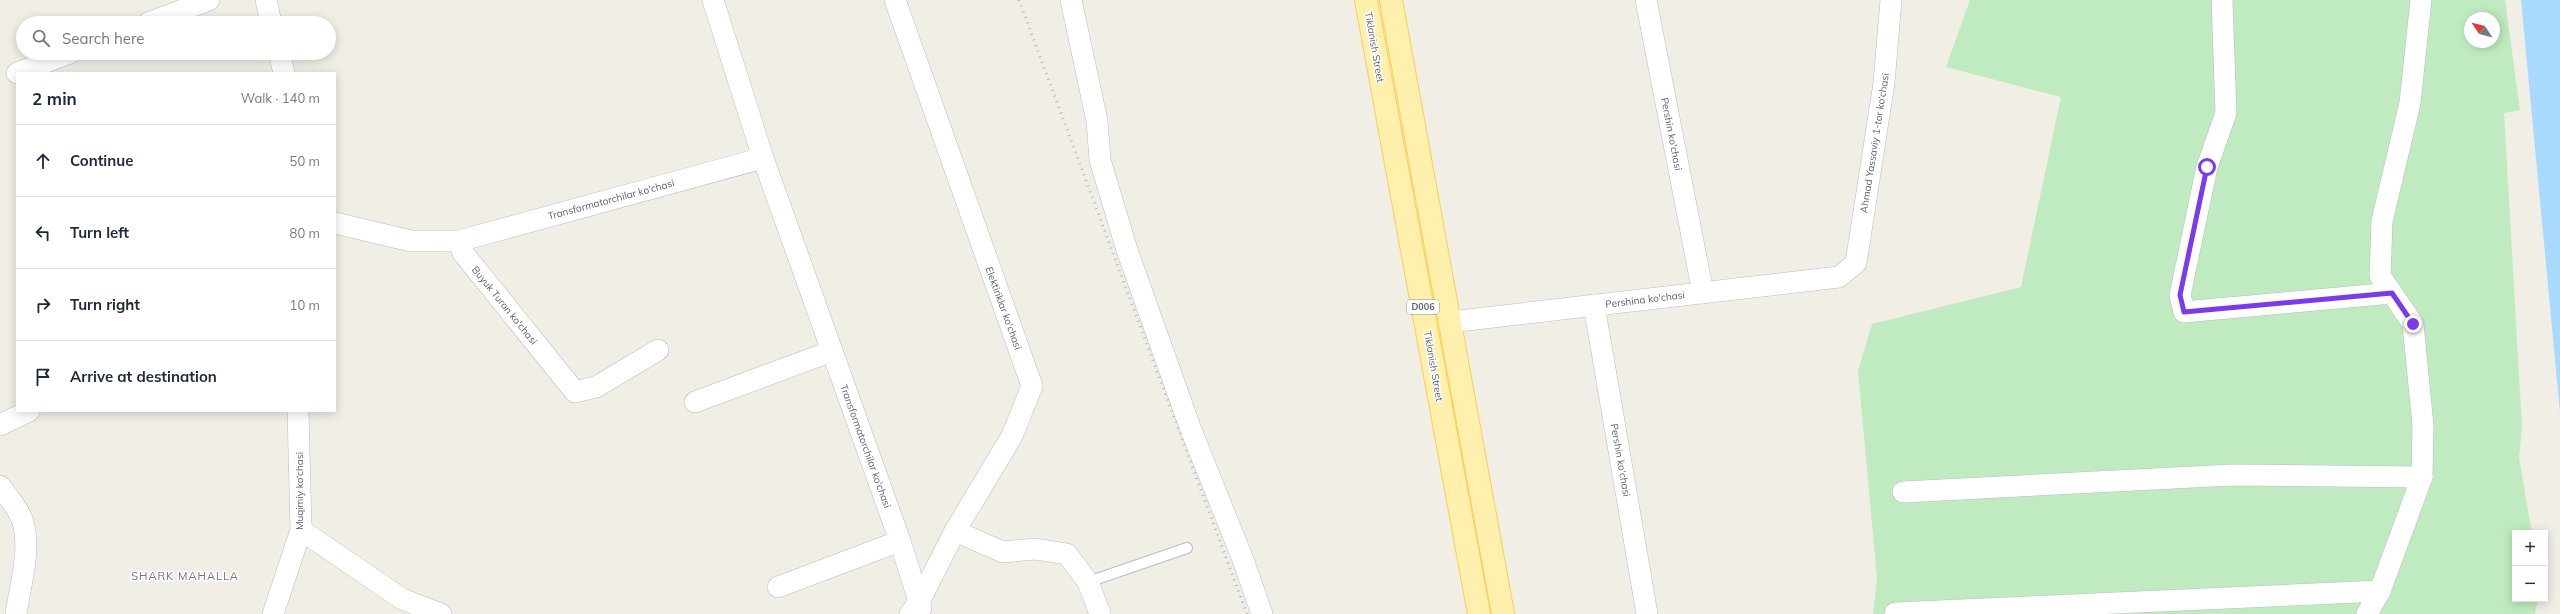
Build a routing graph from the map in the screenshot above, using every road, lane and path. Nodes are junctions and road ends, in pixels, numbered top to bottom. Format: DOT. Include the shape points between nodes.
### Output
graph roads {
  1 [pos="209,0"];
  2 [pos="266,0"];
  3 [pos="713,0"];
  4 [pos="894,0"];
  5 [pos="1071,0"];
  6 [pos="1366,0"];
  7 [pos="1391,0"];
  8 [pos="1646,0"];
  9 [pos="1891,0"];
  10 [pos="2222,0"];
  11 [pos="2422,0"];
  12 [pos="167,16"];
  13 [pos="269,16"];
  14 [pos="51,60"];
  15 [pos="281,60"];
  16 [pos="20,72"];
  17 [pos="284,72"];
  18 [pos="16,73"];
  19 [pos="0,80"];
  20 [pos="763,158"];
  21 [pos="336,223"];
  22 [pos="458,241"];
  23 [pos="1839,277"];
  24 [pos="1703,292"];
  25 [pos="2392,293"];
  26 [pos="1594,305"];
  27 [pos="1450,322"];
  28 [pos="658,350"];
  29 [pos="832,351"];
  30 [pos="695,402"];
  31 [pos="27,412"];
  32 [pos="298,412"];
  33 [pos="0,425"];
  34 [pos="2422,477"];
  35 [pos="0,486"];
  36 [pos="1903,492"];
  37 [pos="301,530"];
  38 [pos="955,531"];
  39 [pos="900,541"];
  40 [pos="1187,548"];
  41 [pos="1088,582"];
  42 [pos="778,587"];
  43 [pos="2380,591"];
  44 [pos="399,606"];
  45 [pos="917,610"];
  46 [pos="1895,613"];
  47 [pos="16,614"];
  48 [pos="273,614"];
  49 [pos="441,614"];
  50 [pos="1100,614"];
  51 [pos="1262,614"];
  52 [pos="1479,614"];
  53 [pos="1503,614"];
  54 [pos="1647,614"];
  55 [pos="2367,614"];
  1 -- 12 [label="street"];
  2 -- 13 [label="street"];
  3 -- 20 [label="street, Transformatorchilar ko'chasi"];
  4 -- 38 [label="street, Elektiriklar ko'chasi" via="1032,386 1012,436"];
  5 -- 51 [label="street" via="1097,121 1100,160 1127,250 1191,430"];
  6 -- 52 [label="main road, Tiklanish Street / D006"];
  7 -- 27 [label="main road, D006"];
  8 -- 24 [label="street, Pershin ko'chasi"];
  9 -- 23 [label="street, Ahmad Yassaviy 1-tor ko‘chasi" via="1884,83 1856,263"];
  10 -- 25 [label="street" via="2226,112 2207,167 2180,295 2184,312"];
  11 -- 25 [label="street" via="2410,103 2382,221 2380,276"];
  14 -- 16 [label="street"];
  15 -- 17 [label="street"];
  18 -- 19 [label="street"];
  20 -- 22 [label="street, Transformatorchilar ko'chasi"];
  20 -- 29 [label="street, Transformatorchilar ko'chasi"];
  21 -- 22 [label="street" via="410,241"];
  22 -- 28 [label="street, Buyuk Turon ko'chasi" via="463,253 575,392 596,387"];
  23 -- 24 [label="street, Pershina ko'chasi"];
  24 -- 26 [label="street, Pershina ko'chasi"];
  25 -- 34 [label="street" via="2413,324 2423,426"];
  26 -- 27 [label="street, Pershina ko'chasi"];
  26 -- 54 [label="street, Pershin ko'chasi"];
  27 -- 53 [label="main road, D006"];
  29 -- 30 [label="street"];
  29 -- 39 [label="street, Transformatorchilar ko'chasi"];
  31 -- 33 [label="street"];
  32 -- 37 [label="street, Muqimiy ko‘chasi"];
  34 -- 36 [label="street" via="2232,475"];
  34 -- 43 [label="street"];
  35 -- 47 [label="street" via="23,522 26,548"];
  37 -- 44 [label="street"];
  37 -- 48 [label="street, Muqimiy ko‘chasi"];
  38 -- 41 [label="street" via="1003,552 1034,549 1067,554"];
  38 -- 45 [label="street, Elektiriklar ko'chasi"];
  39 -- 42 [label="street"];
  39 -- 45 [label="street, Transformatorchilar ko'chasi"];
  40 -- 41 [label="lane"];
  41 -- 50 [label="street"];
  43 -- 46 [label="street"];
  43 -- 55 [label="street"];
  44 -- 49 [label="street"];
}
